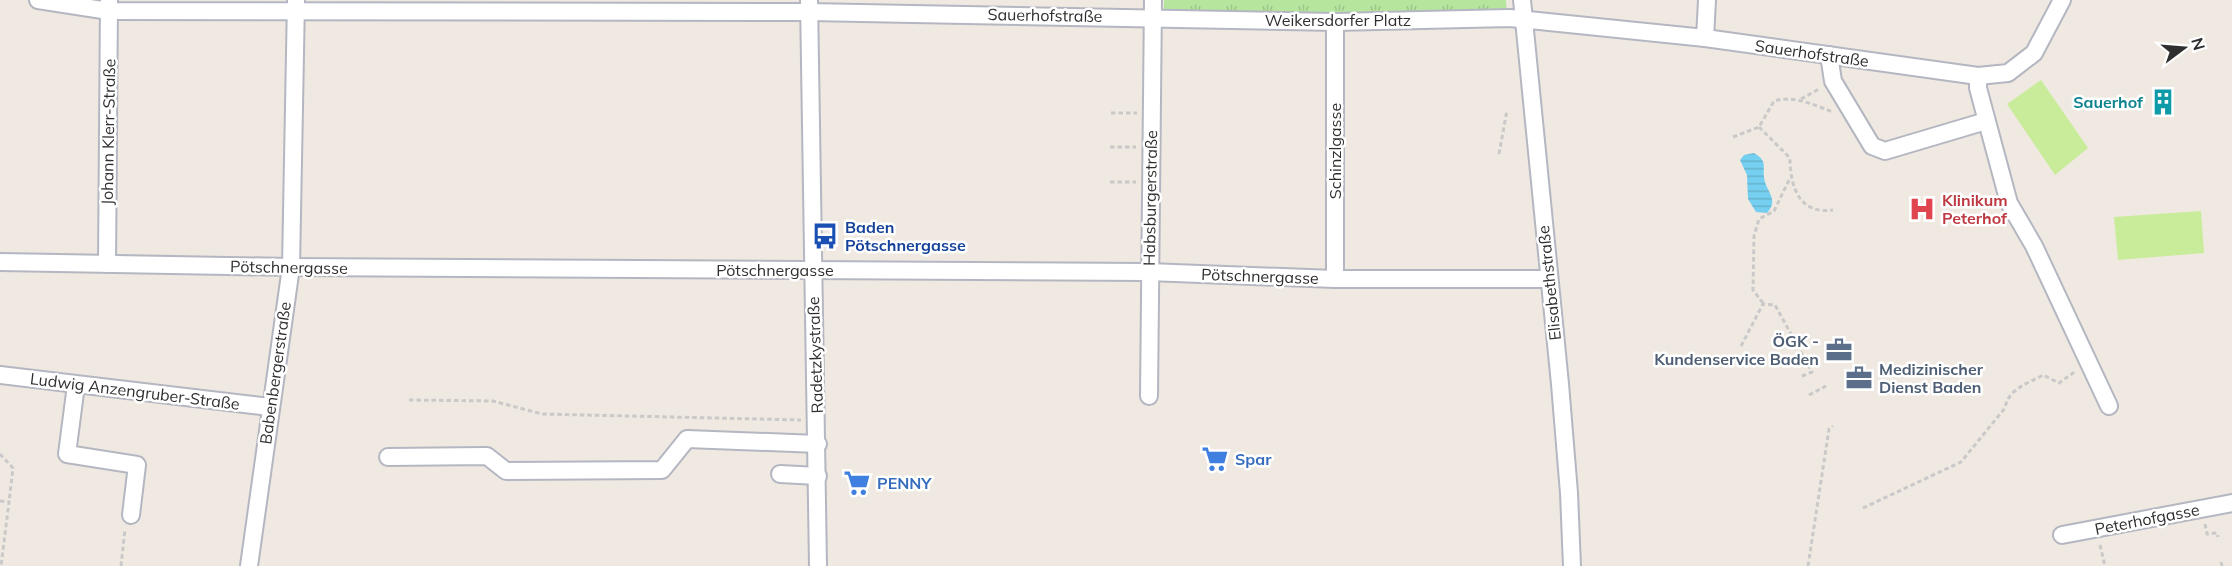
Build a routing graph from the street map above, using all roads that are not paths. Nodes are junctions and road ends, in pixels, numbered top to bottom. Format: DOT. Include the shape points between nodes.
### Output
graph roads {
  1 [pos="38,0"];
  2 [pos="1522,0"];
  3 [pos="1707,0"];
  4 [pos="2062,0"];
  5 [pos="109,6"];
  6 [pos="296,6"];
  7 [pos="809,6"];
  8 [pos="905,7"];
  9 [pos="1152,8"];
  10 [pos="1523,20"];
  11 [pos="1335,22"];
  12 [pos="1705,38"];
  13 [pos="1829,55"];
  14 [pos="1978,76"];
  15 [pos="1986,121"];
  16 [pos="0,262"];
  17 [pos="107,264"];
  18 [pos="291,267"];
  19 [pos="813,270"];
  20 [pos="1148,272"];
  21 [pos="1335,279"];
  22 [pos="1549,279"];
  23 [pos="0,375"];
  24 [pos="76,385"];
  25 [pos="1149,396"];
  26 [pos="2109,406"];
  27 [pos="270,407"];
  28 [pos="818,444"];
  29 [pos="388,457"];
  30 [pos="780,474"];
  31 [pos="818,476"];
  32 [pos="2232,503"];
  33 [pos="131,515"];
  34 [pos="2062,535"];
  35 [pos="249,566"];
  36 [pos="818,566"];
  37 [pos="1572,566"];
  1 -- 5 [label="street, Sauerhofstraße"];
  2 -- 10 [label="street, Elisabethstraße"];
  3 -- 12 [label="street"];
  4 -- 14 [label="street, Sauerhofstraße" via="2034,53 2008,74"];
  5 -- 6 [label="street, Sauerhofstraße"];
  5 -- 17 [label="street, Johann Klerr-Straße"];
  6 -- 7 [label="street, Sauerhofstraße"];
  6 -- 18 [label="street, Babenbergerstraße"];
  7 -- 8 [label="street, Sauerhofstraße"];
  7 -- 19 [label="street, Radetzkystraße"];
  8 -- 9 [label="street, Sauerhofstraße"];
  9 -- 11 [label="street, Weikersdorfer Platz"];
  9 -- 20 [label="street, Habsburgerstraße"];
  10 -- 11 [label="street, Weikersdorfer Platz"];
  10 -- 12 [label="street, Sauerhofstraße"];
  10 -- 22 [label="street, Elisabethstraße"];
  11 -- 21 [label="street, Schinzlgasse"];
  12 -- 13 [label="street, Sauerhofstraße"];
  13 -- 14 [label="street, Sauerhofstraße"];
  13 -- 15 [label="street" via="1833,81 1872,146 1885,151"];
  14 -- 15 [label="street"];
  15 -- 26 [label="street" via="2009,203 2034,246"];
  16 -- 17 [label="street, Pötschnergasse"];
  17 -- 18 [label="street, Pötschnergasse"];
  18 -- 19 [label="street, Pötschnergasse"];
  18 -- 27 [label="street, Babenbergerstraße"];
  19 -- 20 [label="street, Pötschnergasse"];
  19 -- 28 [label="street, Radetzkystraße"];
  20 -- 21 [label="street, Pötschnergasse"];
  20 -- 25 [label="street, Habsburgerstraße"];
  21 -- 22 [label="street, Pötschnergasse"];
  22 -- 37 [label="street, Elisabethstraße"];
  23 -- 24 [label="street, Ludwig Anzengruber-Straße"];
  24 -- 27 [label="street, Ludwig Anzengruber-Straße"];
  24 -- 33 [label="street" via="66,454 137,465"];
  27 -- 35 [label="street, Babenbergerstraße"];
  28 -- 29 [label="street" via="687,439 662,470 506,471 487,456"];
  28 -- 31 [label="street, Radetzkystraße"];
  30 -- 31 [label="street"];
  31 -- 36 [label="street, Radetzkystraße"];
  32 -- 34 [label="street, Peterhofgasse"];
}
